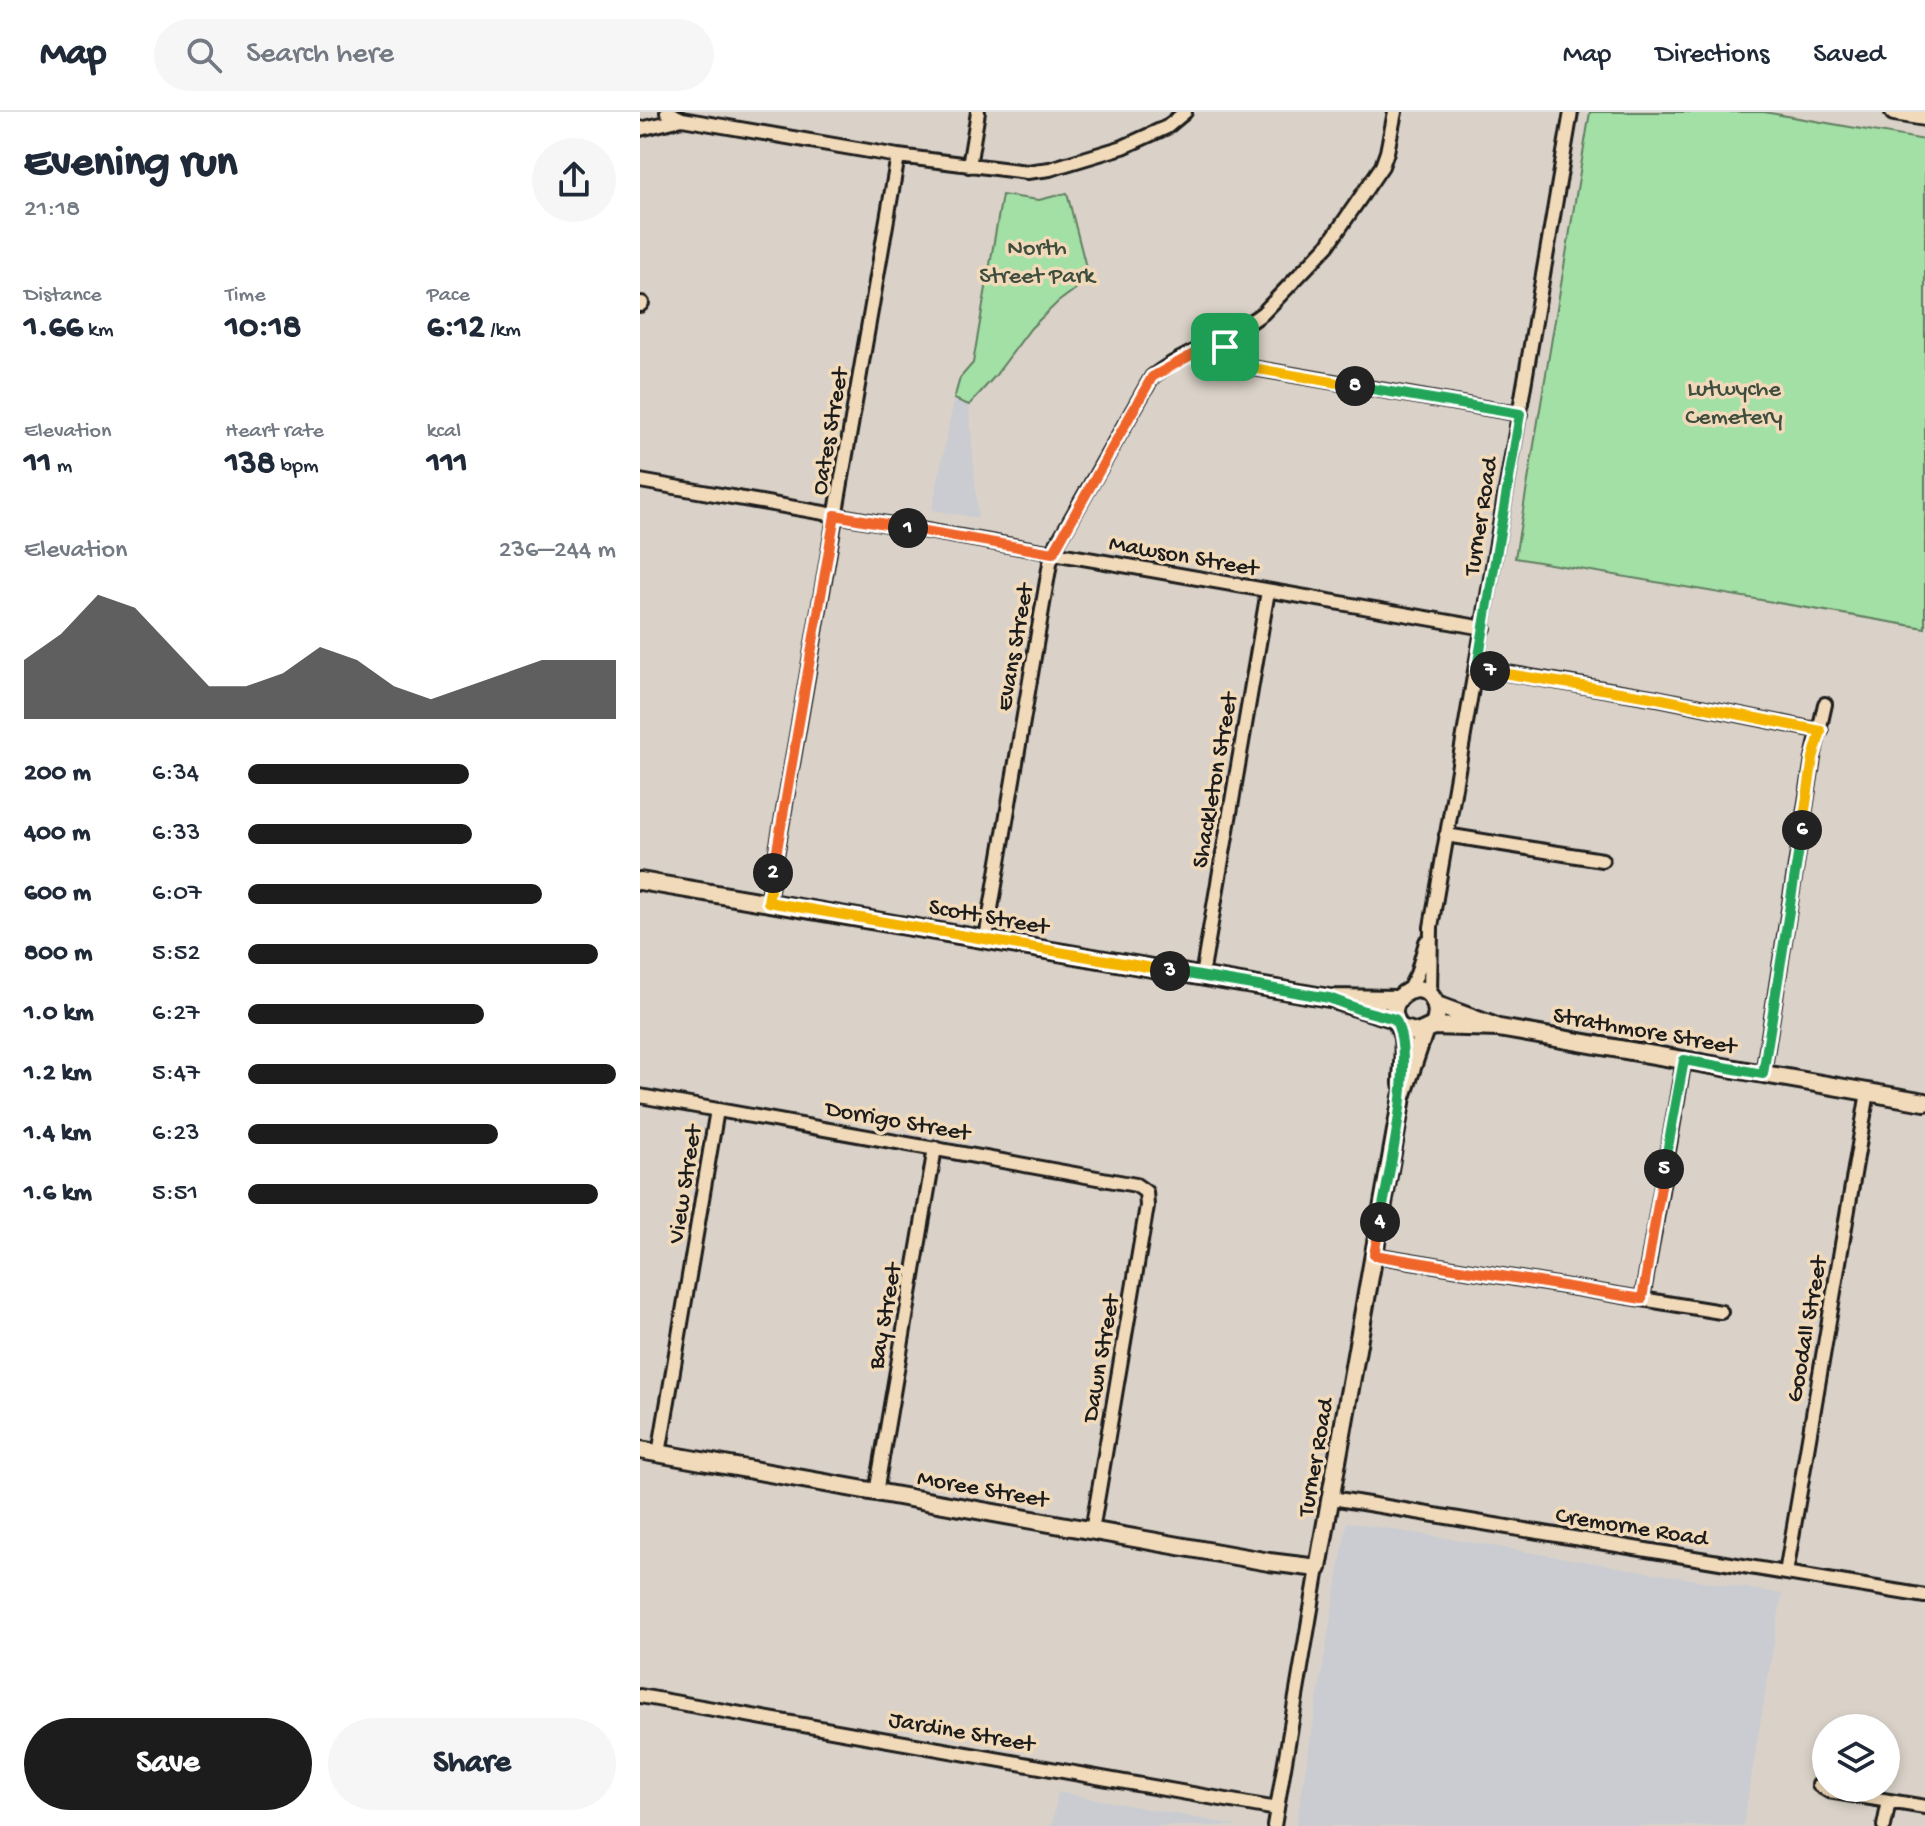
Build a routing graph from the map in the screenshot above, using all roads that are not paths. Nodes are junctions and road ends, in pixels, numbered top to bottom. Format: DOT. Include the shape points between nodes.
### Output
graph roads {
  1 [pos="667,112"];
  2 [pos="978,112"];
  3 [pos="1185,112"];
  4 [pos="1395,112"];
  5 [pos="1571,112"];
  6 [pos="1894,112"];
  7 [pos="1925,117"];
  8 [pos="682,119"];
  9 [pos="640,129"];
  10 [pos="898,156"];
  11 [pos="969,166"];
  12 [pos="1220,339"];
  13 [pos="1520,414"];
  14 [pos="640,481"];
  15 [pos="835,515"];
  16 [pos="1053,553"];
  17 [pos="1268,591"];
  18 [pos="1484,628"];
  19 [pos="1477,668"];
  20 [pos="1825,704"];
  21 [pos="1821,731"];
  22 [pos="1446,835"];
  23 [pos="1602,860"];
  24 [pos="640,881"];
  25 [pos="768,902"];
  26 [pos="1431,927"];
  27 [pos="986,938"];
  28 [pos="1202,976"];
  29 [pos="1403,995"];
  30 [pos="1329,998"];
  31 [pos="1434,1000"];
  32 [pos="1398,1023"];
  33 [pos="1499,1028"];
  34 [pos="1428,1029"];
  35 [pos="1684,1060"];
  36 [pos="1763,1074"];
  37 [pos="1868,1092"];
  38 [pos="640,1096"];
  39 [pos="1402,1097"];
  40 [pos="1925,1102"];
  41 [pos="717,1110"];
  42 [pos="935,1148"];
  43 [pos="1146,1192"];
  44 [pos="1374,1255"];
  45 [pos="1642,1299"];
  46 [pos="1721,1312"];
  47 [pos="640,1450"];
  48 [pos="659,1454"];
  49 [pos="876,1493"];
  50 [pos="1332,1498"];
  51 [pos="1092,1531"];
  52 [pos="1318,1568"];
  53 [pos="1786,1573"];
  54 [pos="1925,1596"];
  55 [pos="640,1696"];
  56 [pos="1889,1802"];
  57 [pos="1895,1802"];
  58 [pos="1925,1807"];
  59 [pos="1277,1809"];
  60 [pos="1274,1826"];
  61 [pos="1884,1826"];
  1 -- 8 [label="street"];
  2 -- 11 [label="street"];
  3 -- 11 [label="street" via="1123,147 1050,169"];
  4 -- 12 [label="street, Evans Street" via="1382,166 1328,245 1263,313"];
  5 -- 13 [label="street, Turner Road"];
  6 -- 7 [label="street"];
  8 -- 9 [label="street"];
  8 -- 10 [label="street"];
  10 -- 11 [label="street"];
  10 -- 15 [label="street, Oates Street"];
  12 -- 13 [label="street" via="1247,367"];
  12 -- 16 [label="street, Evans Street" via="1152,377"];
  13 -- 18 [label="street, Turner Road"];
  14 -- 15 [label="street, Mawson Street"];
  15 -- 16 [label="street, Mawson Street"];
  15 -- 25 [label="street, Oates Street"];
  16 -- 17 [label="street, Mawson Street"];
  16 -- 27 [label="street, Evans Street"];
  17 -- 18 [label="street, Mawson Street"];
  17 -- 28 [label="street, Shackleton Street"];
  18 -- 19 [label="street, Turner Road"];
  19 -- 21 [label="street"];
  19 -- 22 [label="street, Turner Road"];
  20 -- 21 [label="street"];
  21 -- 36 [label="street"];
  22 -- 23 [label="street"];
  22 -- 26 [label="street, Turner Road"];
  24 -- 25 [label="street, Scott Street"];
  25 -- 27 [label="street, Scott Street"];
  26 -- 29 [label="street, Turner Road" via="1417,974"];
  26 -- 31 [label="street, Turner Road"];
  27 -- 28 [label="street, Scott Street"];
  28 -- 30 [label="street, Scott Street"];
  29 -- 30 [label="street, Scott Street"];
  29 -- 31 [label="street" via="1420,990"];
  29 -- 32 [label="street, Turner Road"];
  30 -- 32 [label="street, Scott Street"];
  31 -- 33 [label="street, Strathmore Street"];
  31 -- 34 [label="street, Turner Road" via="1437,1020"];
  32 -- 34 [label="street" via="1412,1033"];
  32 -- 39 [label="street, Turner Road" via="1404,1049"];
  33 -- 34 [label="street, Strathmore Street"];
  33 -- 35 [label="street, Strathmore Street"];
  34 -- 39 [label="street, Turner Road"];
  35 -- 36 [label="street, Strathmore Street"];
  35 -- 45 [label="street"];
  36 -- 37 [label="street, Strathmore Street"];
  37 -- 40 [label="street, Strathmore Street"];
  37 -- 53 [label="street, Goodall Street"];
  38 -- 41 [label="street, Dorrigo Street"];
  39 -- 44 [label="street, Turner Road"];
  41 -- 42 [label="street, Dorrigo Street"];
  41 -- 48 [label="street, View Street"];
  42 -- 43 [label="street, Dorrigo Street" via="1136,1185"];
  42 -- 49 [label="street, Bay Street"];
  43 -- 51 [label="street, Dawn Street"];
  44 -- 45 [label="street"];
  44 -- 50 [label="street, Turner Road"];
  45 -- 46 [label="street"];
  47 -- 48 [label="street, Moree Street"];
  48 -- 49 [label="street, Moree Street"];
  49 -- 51 [label="street, Moree Street"];
  50 -- 52 [label="street, Turner Road"];
  50 -- 53 [label="street, Cremorne Road"];
  51 -- 52 [label="street, Moree Street"];
  52 -- 59 [label="street, Turner Road"];
  53 -- 54 [label="street, Cremorne Road"];
  55 -- 59 [label="street, Jardine Street"];
  56 -- 61 [label="street"];
  57 -- 58 [label="street"];
  59 -- 60 [label="street, Turner Road"];
}
